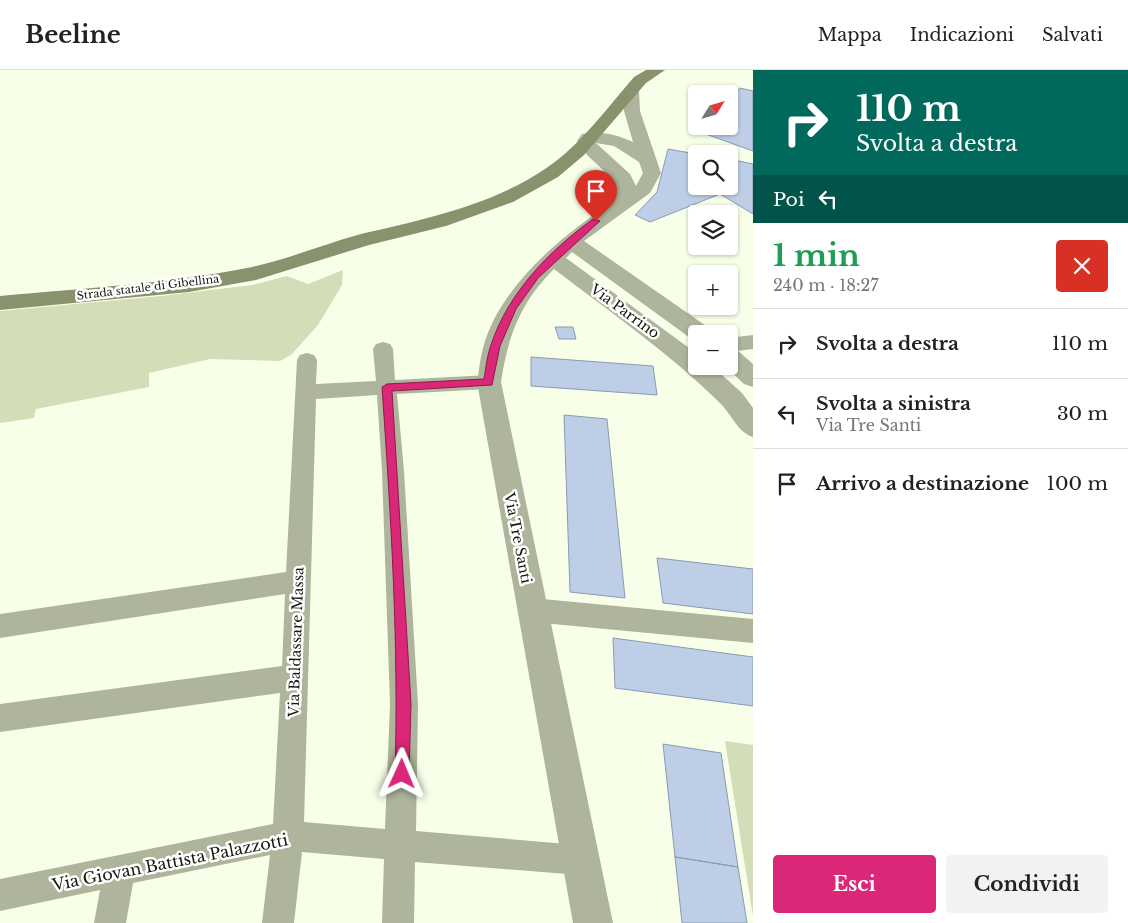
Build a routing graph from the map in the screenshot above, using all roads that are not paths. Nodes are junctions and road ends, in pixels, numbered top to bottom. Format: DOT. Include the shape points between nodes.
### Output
graph roads {
  1 [pos="657,70"];
  2 [pos="631,92"];
  3 [pos="587,139"];
  4 [pos="648,160"];
  5 [pos="563,164"];
  6 [pos="611,168"];
  7 [pos="624,201"];
  8 [pos="562,250"];
  9 [pos="0,303"];
  10 [pos="688,326"];
  11 [pos="753,342"];
  12 [pos="738,344"];
  13 [pos="383,349"];
  14 [pos="688,358"];
  15 [pos="307,360"];
  16 [pos="738,364"];
  17 [pos="707,375"];
  18 [pos="753,378"];
  19 [pos="489,382"];
  20 [pos="387,387"];
  21 [pos="306,392"];
  22 [pos="753,426"];
  23 [pos="298,581"];
  24 [pos="532,610"];
  25 [pos="0,626"];
  26 [pos="753,631"];
  27 [pos="294,678"];
  28 [pos="0,718"];
  29 [pos="288,836"];
  30 [pos="400,845"];
  31 [pos="580,860"];
  32 [pos="120,871"];
  33 [pos="0,896"];
  34 [pos="110,923"];
  35 [pos="278,923"];
  36 [pos="398,923"];
  37 [pos="593,923"];
  1 -- 2 [label="main road, Strada statale di Gibellina" via="640,80"];
  2 -- 3 [label="main road, Strada statale di Gibellina"];
  2 -- 4 [label="street" via="632,111"];
  3 -- 4 [label="street" via="609,138 622,142"];
  3 -- 5 [label="main road, Strada statale di Gibellina"];
  3 -- 6 [label="street"];
  4 -- 7 [label="street, Via Tre Santi" via="652,173 644,189"];
  5 -- 6 [label="street" via="578,160"];
  5 -- 9 [label="main road, Strada statale di Gibellina" via="506,198 439,222 362,240 256,273 189,285"];
  6 -- 7 [label="street" via="623,178"];
  7 -- 8 [label="street, Via Tre Santi"];
  8 -- 10 [label="street, Via Parrino"];
  8 -- 14 [label="street, Via Parrino"];
  8 -- 19 [label="street, Via Tre Santi" via="535,276 512,308 495,346"];
  11 -- 12 [label="street"];
  13 -- 20 [label="street"];
  15 -- 21 [label="street, Via Baldassare Massa"];
  16 -- 18 [label="street"];
  17 -- 22 [label="street, Via Parrino" via="733,400"];
  19 -- 20 [label="street"];
  19 -- 24 [label="street, Via Tre Santi"];
  20 -- 21 [label="street"];
  20 -- 30 [label="street" via="404,704"];
  21 -- 23 [label="street, Via Baldassare Massa"];
  23 -- 25 [label="street"];
  23 -- 27 [label="street, Via Baldassare Massa"];
  24 -- 26 [label="street"];
  24 -- 31 [label="street, Via Tre Santi"];
  27 -- 28 [label="street"];
  27 -- 29 [label="street, Via Baldassare Massa"];
  29 -- 30 [label="street, Via Giovan Battista Palazzotti"];
  29 -- 32 [label="street, Via Giovan Battista Palazzotti"];
  29 -- 35 [label="street, Via Baldassare Massa"];
  30 -- 31 [label="street, Via Giovan Battista Palazzotti"];
  30 -- 36 [label="street"];
  31 -- 37 [label="street, Via Tre Santi"];
  32 -- 33 [label="street, Via Giovan Battista Palazzotti"];
  32 -- 34 [label="street"];
}
